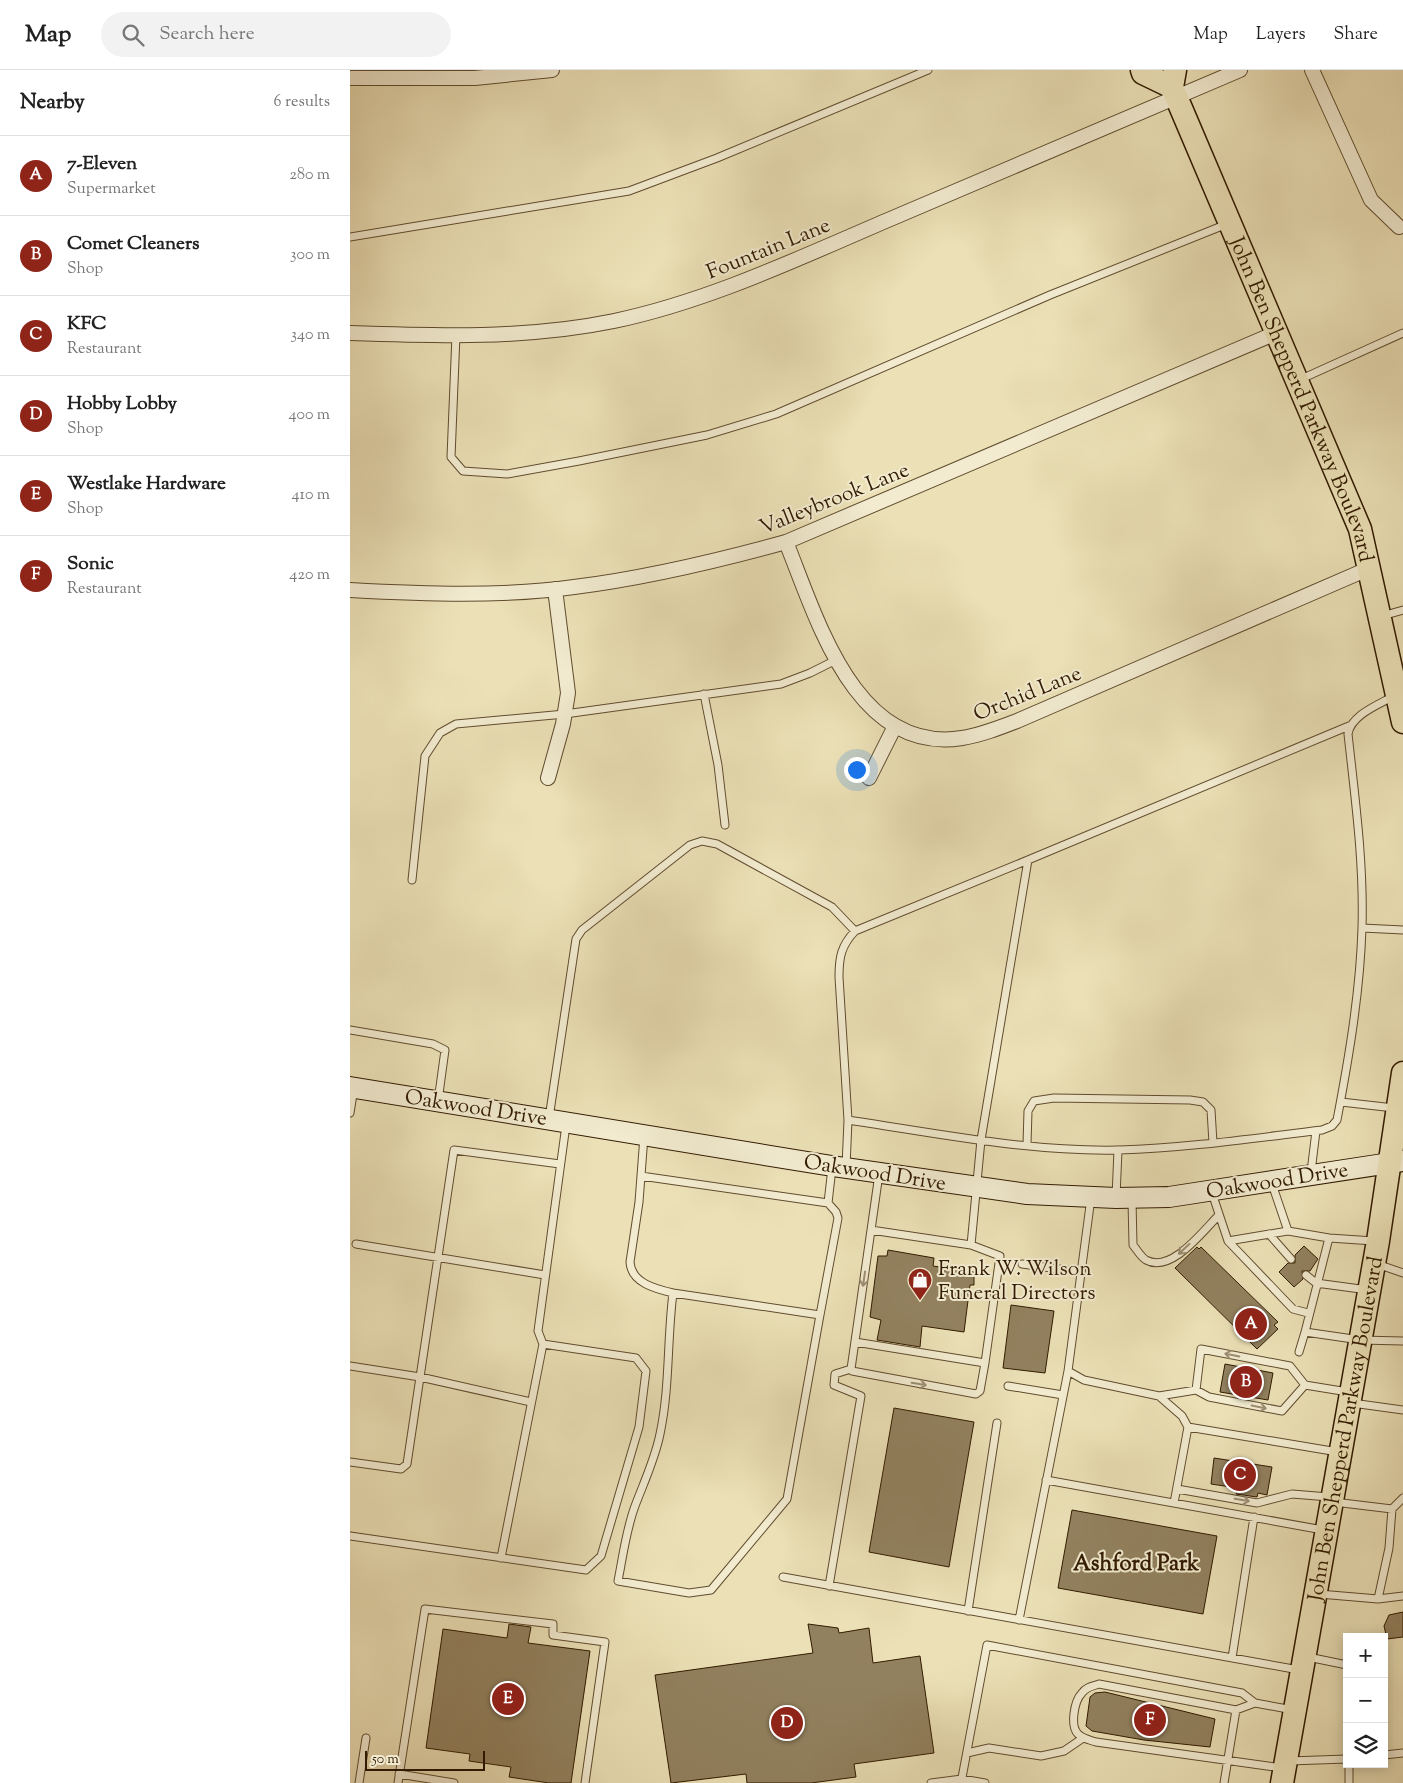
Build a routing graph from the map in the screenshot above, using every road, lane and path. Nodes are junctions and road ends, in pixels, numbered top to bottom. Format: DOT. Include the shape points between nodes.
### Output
graph roads {
  1 [pos="552,70"];
  2 [pos="928,70"];
  3 [pos="1142,70"];
  4 [pos="1240,70"];
  5 [pos="1312,70"];
  6 [pos="350,78"];
  7 [pos="1174,85"];
  8 [pos="1229,223"];
  9 [pos="1399,227"];
  10 [pos="350,237"];
  11 [pos="350,333"];
  12 [pos="1276,333"];
  13 [pos="1403,333"];
  14 [pos="456,335"];
  15 [pos="1296,381"];
  16 [pos="786,542"];
  17 [pos="1370,568"];
  18 [pos="555,589"];
  19 [pos="350,590"];
  20 [pos="1403,610"];
  21 [pos="1380,616"];
  22 [pos="836,660"];
  23 [pos="1400,693"];
  24 [pos="704,694"];
  25 [pos="565,714"];
  26 [pos="1403,722"];
  27 [pos="895,726"];
  28 [pos="1349,726"];
  29 [pos="548,778"];
  30 [pos="869,778"];
  31 [pos="725,825"];
  32 [pos="1028,860"];
  33 [pos="412,880"];
  34 [pos="1362,928"];
  35 [pos="1403,930"];
  36 [pos="855,932"];
  37 [pos="350,1030"];
  38 [pos="1403,1073"];
  39 [pos="352,1088"];
  40 [pos="438,1101"];
  41 [pos="1341,1102"];
  42 [pos="1397,1108"];
  43 [pos="350,1113"];
  44 [pos="558,1120"];
  45 [pos="848,1120"];
  46 [pos="1316,1131"];
  47 [pos="644,1134"];
  48 [pos="981,1140"];
  49 [pos="1213,1143"];
  50 [pos="1027,1144"];
  51 [pos="1118,1150"];
  52 [pos="1396,1162"];
  53 [pos="560,1164"];
  54 [pos="839,1166"];
  55 [pos="880,1173"];
  56 [pos="1311,1175"];
  57 [pos="641,1176"];
  58 [pos="1271,1181"];
  59 [pos="977,1188"];
  60 [pos="1212,1190"];
  61 [pos="1091,1197"];
  62 [pos="1124,1198"];
  63 [pos="828,1203"];
  64 [pos="1219,1215"];
  65 [pos="871,1230"];
  66 [pos="1288,1231"];
  67 [pos="1269,1234"];
  68 [pos="1329,1238"];
  69 [pos="1228,1241"];
  70 [pos="1378,1242"];
  71 [pos="356,1244"];
  72 [pos="971,1245"];
  73 [pos="438,1257"];
  74 [pos="1291,1259"];
  75 [pos="1022,1264"];
  76 [pos="1374,1264"];
  77 [pos="1081,1272"];
  78 [pos="1403,1273"];
  79 [pos="545,1275"];
  80 [pos="1306,1275"];
  81 [pos="1316,1283"];
  82 [pos="1369,1290"];
  83 [pos="673,1293"];
  84 [pos="1308,1313"];
  85 [pos="820,1315"];
  86 [pos="1305,1332"];
  87 [pos="1360,1340"];
  88 [pos="1403,1341"];
  89 [pos="855,1342"];
  90 [pos="543,1344"];
  91 [pos="1299,1352"];
  92 [pos="985,1363"];
  93 [pos="350,1366"];
  94 [pos="851,1369"];
  95 [pos="1068,1371"];
  96 [pos="420,1377"];
  97 [pos="1305,1385"];
  98 [pos="1008,1386"];
  99 [pos="1196,1390"];
  100 [pos="1063,1395"];
  101 [pos="1159,1396"];
  102 [pos="1350,1398"];
  103 [pos="531,1402"];
  104 [pos="1403,1410"];
  105 [pos="997,1423"];
  106 [pos="1188,1427"];
  107 [pos="1340,1453"];
  108 [pos="350,1462"];
  109 [pos="1046,1480"];
  110 [pos="1177,1489"];
  111 [pos="1403,1498"];
  112 [pos="1332,1499"];
  113 [pos="1174,1503"];
  114 [pos="1392,1509"];
  115 [pos="1254,1518"];
  116 [pos="1326,1530"];
  117 [pos="350,1536"];
  118 [pos="501,1558"];
  119 [pos="783,1577"];
  120 [pos="829,1586"];
  121 [pos="1315,1593"];
  122 [pos="1403,1596"];
  123 [pos="1378,1599"];
  124 [pos="968,1611"];
  125 [pos="1019,1620"];
  126 [pos="1232,1658"];
  127 [pos="1303,1663"];
  128 [pos="1343,1665"];
  129 [pos="1255,1703"];
  130 [pos="1236,1710"];
  131 [pos="1293,1710"];
  132 [pos="366,1738"];
  133 [pos="1083,1738"];
  134 [pos="967,1753"];
  135 [pos="1403,1753"];
  136 [pos="1388,1755"];
  137 [pos="1343,1760"];
  138 [pos="1228,1761"];
  139 [pos="1349,1768"];
  140 [pos="1284,1771"];
  141 [pos="399,1774"];
  142 [pos="961,1781"];
  143 [pos="440,1782"];
  144 [pos="358,1783"];
  145 [pos="398,1783"];
  146 [pos="454,1783"];
  147 [pos="585,1783"];
  148 [pos="931,1783"];
  149 [pos="985,1783"];
  150 [pos="1224,1783"];
  151 [pos="1349,1783"];
  1 -- 6 [label="street" via="475,78"];
  2 -- 10 [label="lane" via="629,191"];
  3 -- 7 [label="main road"];
  4 -- 7 [label="street, Fountain Lane"];
  5 -- 9 [label="street" via="1371,200"];
  7 -- 8 [label="main road, John Ben Shepperd Parkway Boulevard"];
  7 -- 14 [label="street, Fountain Lane" via="796,260 684,302 581,327 513,334"];
  8 -- 12 [label="main road, John Ben Shepperd Parkway Boulevard"];
  8 -- 14 [label="lane" via="1050,295 776,414 707,435 507,474 464,471 451,457"];
  11 -- 14 [label="street, Fountain Lane"];
  12 -- 15 [label="main road, John Ben Shepperd Parkway Boulevard"];
  12 -- 16 [label="street, Valleybrook Lane"];
  13 -- 15 [label="lane"];
  15 -- 17 [label="main road, John Ben Shepperd Parkway Boulevard" via="1360,529"];
  16 -- 18 [label="street, Valleybrook Lane" via="644,576"];
  16 -- 22 [label="street, Orchid Lane"];
  17 -- 21 [label="main road, John Ben Shepperd Parkway Boulevard"];
  17 -- 27 [label="street, Orchid Lane" via="983,734 942,739"];
  18 -- 19 [label="street, Valleybrook Lane" via="488,593"];
  18 -- 25 [label="street" via="568,693"];
  20 -- 21 [label="lane"];
  21 -- 23 [label="main road, John Ben Shepperd Parkway Boulevard"];
  22 -- 24 [label="lane" via="781,684"];
  22 -- 27 [label="street, Orchid Lane" via="868,706"];
  23 -- 26 [label="main road, John Ben Shepperd Parkway Boulevard"];
  23 -- 28 [label="lane"];
  24 -- 25 [label="lane"];
  24 -- 31 [label="lane" via="718,765"];
  25 -- 29 [label="street"];
  25 -- 33 [label="lane" via="456,724 440,733 425,756"];
  27 -- 30 [label="street"];
  28 -- 32 [label="lane"];
  28 -- 34 [label="lane" via="1357,807"];
  32 -- 36 [label="lane"];
  32 -- 48 [label="lane"];
  34 -- 35 [label="lane"];
  34 -- 41 [label="lane" via="1355,1015"];
  36 -- 44 [label="lane" via="832,907 717,844 702,841 690,845 582,930 576,939"];
  36 -- 45 [label="lane" via="845,942 839,957"];
  37 -- 40 [label="lane" via="433,1044 445,1050"];
  38 -- 42 [label="main road, John Ben Shepperd Parkway Boulevard"];
  39 -- 40 [label="street, Oakwood Drive"];
  39 -- 43 [label="lane"];
  40 -- 44 [label="street, Oakwood Drive"];
  41 -- 42 [label="lane"];
  41 -- 46 [label="lane" via="1337,1120 1332,1126"];
  42 -- 52 [label="main road, John Ben Shepperd Parkway Boulevard"];
  44 -- 47 [label="street, Oakwood Drive"];
  44 -- 53 [label="lane"];
  45 -- 48 [label="lane"];
  45 -- 54 [label="lane"];
  46 -- 49 [label="lane"];
  46 -- 56 [label="lane"];
  47 -- 54 [label="street, Oakwood Drive"];
  47 -- 57 [label="lane"];
  48 -- 50 [label="lane"];
  48 -- 59 [label="lane"];
  49 -- 50 [label="lane" via="1211,1110 1203,1102 1054,1098 1034,1101 1028,1111"];
  49 -- 51 [label="lane"];
  50 -- 51 [label="lane"];
  51 -- 62 [label="lane"];
  52 -- 56 [label="street, Oakwood Drive"];
  52 -- 70 [label="main road, John Ben Shepperd Parkway Boulevard"];
  53 -- 73 [label="lane" via="454,1150"];
  53 -- 79 [label="lane"];
  54 -- 55 [label="street, Oakwood Drive"];
  54 -- 63 [label="lane"];
  55 -- 59 [label="street, Oakwood Drive"];
  55 -- 65 [label="lane"];
  56 -- 58 [label="street, Oakwood Drive"];
  57 -- 63 [label="lane"];
  57 -- 83 [label="lane" via="630,1270 642,1282"];
  58 -- 60 [label="street, Oakwood Drive"];
  58 -- 66 [label="lane"];
  59 -- 61 [label="street, Oakwood Drive"];
  59 -- 72 [label="lane"];
  60 -- 62 [label="street, Oakwood Drive" via="1169,1197"];
  60 -- 64 [label="lane"];
  61 -- 62 [label="street, Oakwood Drive"];
  61 -- 77 [label="lane"];
  64 -- 62 [label="lane, one-way" via="1174,1258 1160,1264 1146,1260 1132,1245"];
  63 -- 85 [label="lane" via="838,1218"];
  64 -- 69 [label="lane"];
  65 -- 72 [label="lane"];
  65 -- 89 [label="lane, one-way"];
  66 -- 67 [label="lane"];
  66 -- 68 [label="lane"];
  67 -- 69 [label="lane"];
  67 -- 74 [label="lane"];
  68 -- 70 [label="lane"];
  68 -- 81 [label="lane"];
  69 -- 84 [label="lane" via="1293,1309"];
  70 -- 76 [label="main road, John Ben Shepperd Parkway Boulevard"];
  71 -- 73 [label="lane"];
  72 -- 92 [label="lane" via="997,1253 1000,1258"];
  73 -- 79 [label="lane"];
  73 -- 96 [label="lane"];
  75 -- 77 [label="lane"];
  76 -- 78 [label="lane"];
  76 -- 82 [label="main road, John Ben Shepperd Parkway Boulevard"];
  77 -- 95 [label="lane"];
  79 -- 90 [label="lane" via="538,1331"];
  80 -- 81 [label="lane"];
  81 -- 82 [label="lane"];
  81 -- 84 [label="lane"];
  82 -- 87 [label="main road, John Ben Shepperd Parkway Boulevard"];
  83 -- 85 [label="lane"];
  83 -- 85 [label="lane" via="668,1332 667,1395 660,1433 655,1458 629,1526 618,1580 689,1593 711,1590 787,1499"];
  84 -- 86 [label="lane"];
  86 -- 87 [label="lane"];
  86 -- 91 [label="lane"];
  87 -- 88 [label="lane"];
  87 -- 102 [label="main road, John Ben Shepperd Parkway Boulevard"];
  89 -- 92 [label="lane"];
  89 -- 94 [label="lane"];
  90 -- 103 [label="lane"];
  90 -- 118 [label="lane" via="636,1358 646,1371 639,1427 601,1556 586,1570"];
  94 -- 92 [label="lane, one-way" via="854,1373 976,1394 980,1391"];
  93 -- 96 [label="lane"];
  94 -- 120 [label="lane" via="835,1374 834,1385 861,1396"];
  95 -- 100 [label="lane"];
  95 -- 101 [label="lane" via="1084,1380"];
  96 -- 103 [label="lane"];
  96 -- 108 [label="lane" via="407,1464 401,1469"];
  99 -- 97 [label="lane, one-way" via="1209,1397 1282,1411"];
  97 -- 99 [label="lane, one-way" via="1290,1366 1202,1349"];
  97 -- 102 [label="lane"];
  98 -- 100 [label="lane"];
  99 -- 101 [label="lane"];
  100 -- 109 [label="lane"];
  101 -- 106 [label="lane" via="1182,1416"];
  102 -- 104 [label="lane"];
  102 -- 107 [label="main road, John Ben Shepperd Parkway Boulevard"];
  103 -- 118 [label="lane"];
  105 -- 124 [label="lane"];
  106 -- 107 [label="lane"];
  106 -- 110 [label="lane"];
  107 -- 112 [label="main road, John Ben Shepperd Parkway Boulevard"];
  109 -- 113 [label="lane"];
  109 -- 125 [label="lane"];
  110 -- 112 [label="lane, one-way" via="1257,1503 1292,1494"];
  110 -- 113 [label="lane"];
  111 -- 114 [label="lane"];
  112 -- 114 [label="lane"];
  112 -- 116 [label="main road, John Ben Shepperd Parkway Boulevard"];
  113 -- 115 [label="lane"];
  114 -- 123 [label="lane" via="1389,1548"];
  115 -- 116 [label="lane"];
  115 -- 126 [label="lane"];
  116 -- 121 [label="main road, John Ben Shepperd Parkway Boulevard"];
  117 -- 118 [label="lane"];
  119 -- 120 [label="lane"];
  120 -- 124 [label="lane"];
  121 -- 123 [label="lane"];
  121 -- 127 [label="main road, John Ben Shepperd Parkway Boulevard"];
  122 -- 123 [label="lane"];
  124 -- 125 [label="lane"];
  125 -- 126 [label="lane"];
  126 -- 127 [label="lane"];
  127 -- 128 [label="lane"];
  127 -- 131 [label="main road, John Ben Shepperd Parkway Boulevard"];
  129 -- 130 [label="lane"];
  129 -- 131 [label="lane"];
  129 -- 134 [label="lane" via="1242,1693 987,1645"];
  130 -- 133 [label="lane" via="1100,1684 1091,1686 1078,1697 1073,1725"];
  130 -- 138 [label="lane"];
  131 -- 140 [label="main road, John Ben Shepperd Parkway Boulevard"];
  132 -- 144 [label="lane"];
  133 -- 134 [label="lane" via="1064,1751 1042,1756 989,1748"];
  133 -- 138 [label="lane"];
  134 -- 142 [label="lane"];
  135 -- 136 [label="lane"];
  137 -- 140 [label="lane"];
  138 -- 140 [label="lane"];
  138 -- 150 [label="lane"];
  139 -- 151 [label="lane"];
  141 -- 143 [label="lane"];
  141 -- 145 [label="lane"];
  141 -- 147 [label="lane" via="425,1609 553,1624 554,1635 605,1642"];
  142 -- 148 [label="lane"];
  142 -- 149 [label="lane"];
  143 -- 146 [label="lane"];
}
